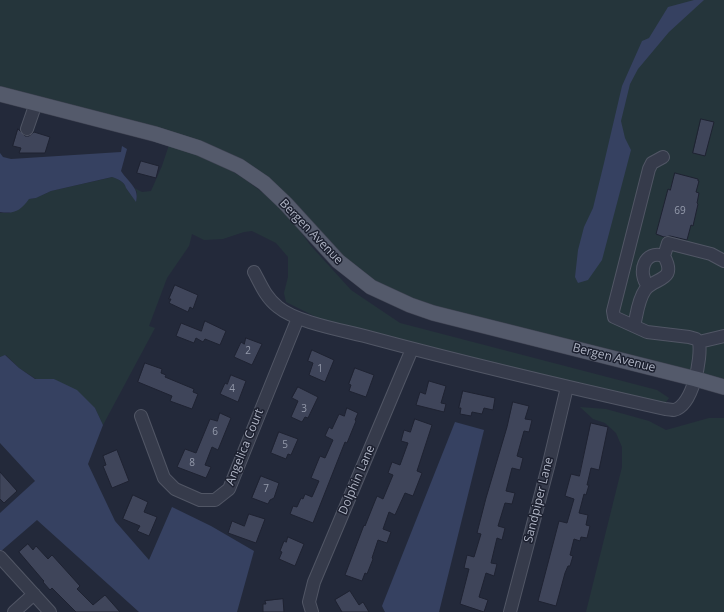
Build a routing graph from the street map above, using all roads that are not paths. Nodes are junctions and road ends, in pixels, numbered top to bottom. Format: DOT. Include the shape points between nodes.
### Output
graph roads {
  1 [pos="0,94"];
  2 [pos="36,103"];
  3 [pos="27,129"];
  4 [pos="663,156"];
  5 [pos="664,256"];
  6 [pos="724,261"];
  7 [pos="254,272"];
  8 [pos="648,286"];
  9 [pos="298,318"];
  10 [pos="634,326"];
  11 [pos="724,336"];
  12 [pos="699,342"];
  13 [pos="412,349"];
  14 [pos="696,379"];
  15 [pos="567,387"];
  16 [pos="724,387"];
  17 [pos="141,416"];
  18 [pos="0,557"];
  19 [pos="34,594"];
  20 [pos="14,612"];
  21 [pos="50,612"];
  22 [pos="312,612"];
  23 [pos="510,612"];
  1 -- 2 [label="main road, Bergen Avenue"];
  2 -- 3 [label="street"];
  2 -- 14 [label="main road, Bergen Avenue" via="155,134 199,148 239,166 264,183 286,204 338,261 371,287 410,304 433,313"];
  4 -- 10 [label="street" via="652,163 649,169 613,311 614,317"];
  5 -- 6 [label="street" via="668,243 711,254"];
  5 -- 8 [label="street" via="668,270 665,277"];
  5 -- 8 [label="street" via="653,255 643,266 644,282"];
  7 -- 9 [label="street" via="265,295 278,308"];
  8 -- 10 [label="street" via="641,296"];
  9 -- 13 [label="street"];
  9 -- 17 [label="street, Angelica Court" via="229,489 215,500 200,500 175,489 164,478"];
  10 -- 12 [label="street" via="647,332 689,337"];
  11 -- 12 [label="street"];
  12 -- 14 [label="street" via="701,350"];
  13 -- 15 [label="street"];
  13 -- 22 [label="street, Dolphin Lane" via="314,582 309,602"];
  14 -- 15 [label="street" via="685,403 675,410"];
  14 -- 16 [label="main road, Bergen Avenue"];
  15 -- 23 [label="street, Sandpiper Lane"];
  18 -- 19 [label="street"];
  19 -- 20 [label="street"];
  19 -- 21 [label="street"];
}
